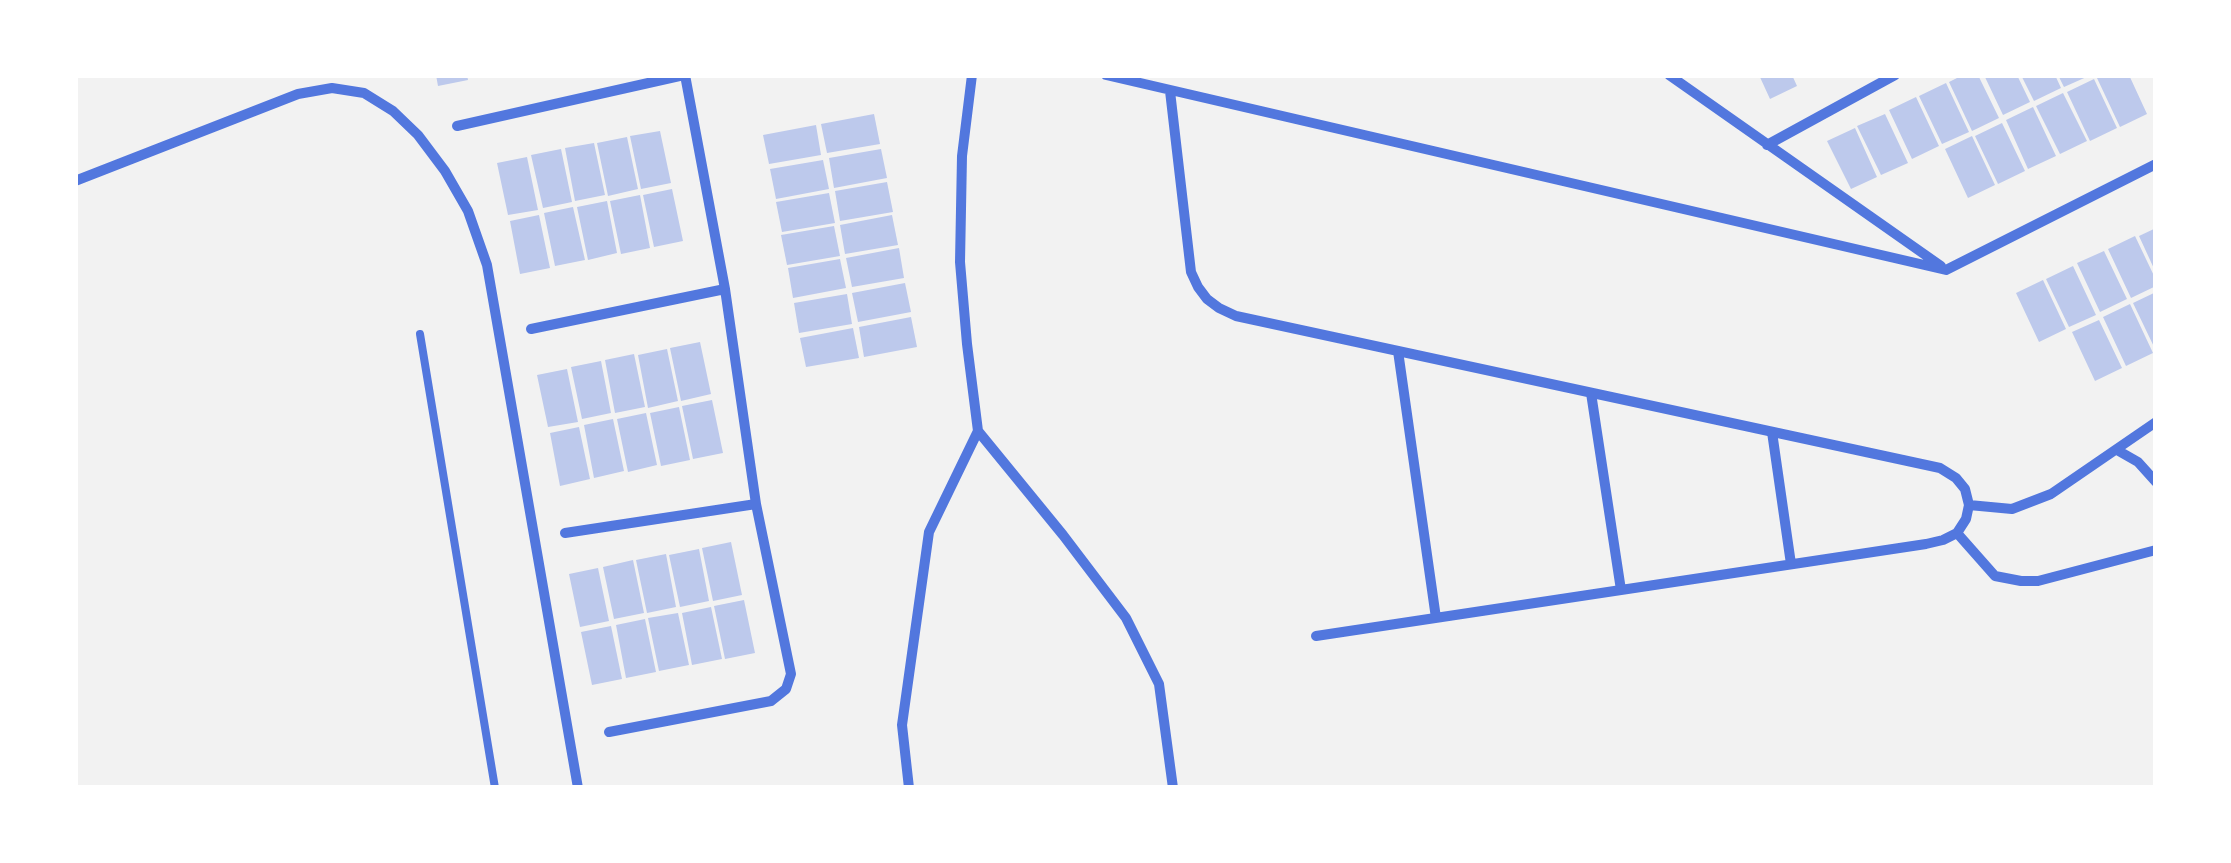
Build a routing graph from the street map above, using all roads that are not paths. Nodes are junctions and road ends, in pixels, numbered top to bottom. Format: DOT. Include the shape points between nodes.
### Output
graph roads {
  1 [pos="685,75"];
  2 [pos="972,75"];
  3 [pos="1106,75"];
  4 [pos="1669,75"];
  5 [pos="1894,75"];
  6 [pos="1170,91"];
  7 [pos="457,126"];
  8 [pos="1768,144"];
  9 [pos="2156,164"];
  10 [pos="75,180"];
  11 [pos="1946,270"];
  12 [pos="724,289"];
  13 [pos="530,329"];
  14 [pos="420,334"];
  15 [pos="1398,350"];
  16 [pos="1592,392"];
  17 [pos="2156,422"];
  18 [pos="978,431"];
  19 [pos="1772,432"];
  20 [pos="2118,450"];
  21 [pos="2156,482"];
  22 [pos="756,504"];
  23 [pos="1969,506"];
  24 [pos="1956,532"];
  25 [pos="564,533"];
  26 [pos="2156,550"];
  27 [pos="1791,564"];
  28 [pos="1621,590"];
  29 [pos="1436,618"];
  30 [pos="1316,636"];
  31 [pos="609,732"];
  32 [pos="494,788"];
  33 [pos="578,788"];
  34 [pos="908,788"];
  35 [pos="1173,788"];
  1 -- 7 [label="street"];
  1 -- 12 [label="street"];
  2 -- 18 [label="street" via="960,262"];
  3 -- 6 [label="street"];
  4 -- 8 [label="street"];
  5 -- 8 [label="street"];
  6 -- 11 [label="street"];
  6 -- 15 [label="street" via="1191,272 1207,299 1236,316"];
  8 -- 11 [label="street"];
  9 -- 11 [label="street"];
  10 -- 33 [label="street" via="298,94 332,88 364,93 418,135 468,211 487,265"];
  12 -- 13 [label="street"];
  12 -- 22 [label="street"];
  14 -- 32 [label="lane"];
  15 -- 16 [label="street"];
  15 -- 29 [label="street"];
  16 -- 19 [label="street"];
  16 -- 28 [label="street"];
  17 -- 20 [label="street"];
  18 -- 34 [label="street" via="929,532 902,725"];
  18 -- 35 [label="street" via="1126,618 1158,684"];
  19 -- 23 [label="street" via="1940,468 1965,489"];
  19 -- 27 [label="street"];
  20 -- 21 [label="street"];
  20 -- 23 [label="street" via="2051,494 2012,509"];
  22 -- 25 [label="street"];
  22 -- 31 [label="street" via="792,674 786,689 771,701"];
  23 -- 24 [label="street"];
  24 -- 26 [label="street" via="1995,576 2021,582"];
  24 -- 27 [label="street" via="1926,544"];
  27 -- 28 [label="street"];
  28 -- 29 [label="street"];
  29 -- 30 [label="street"];
}
